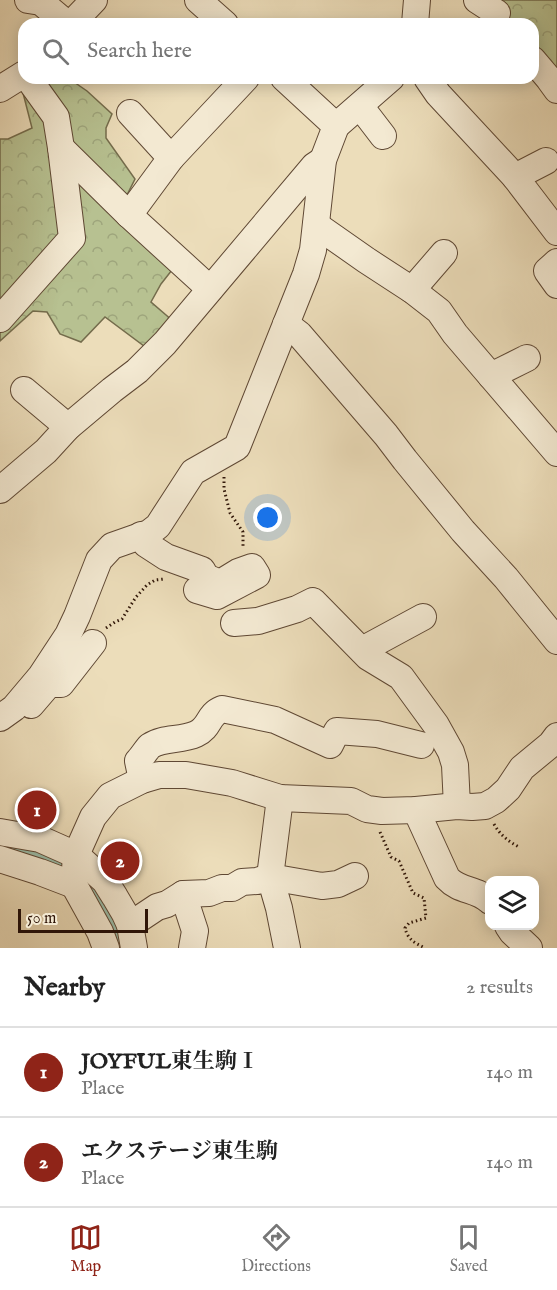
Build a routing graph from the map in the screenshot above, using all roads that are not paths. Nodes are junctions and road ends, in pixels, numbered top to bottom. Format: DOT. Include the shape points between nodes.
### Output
graph roads {
  1 [pos="28,0"];
  2 [pos="94,0"];
  3 [pos="198,0"];
  4 [pos="417,0"];
  5 [pos="477,0"];
  6 [pos="59,18"];
  7 [pos="77,18"];
  8 [pos="218,18"];
  9 [pos="416,18"];
  10 [pos="495,18"];
  11 [pos="539,67"];
  12 [pos="18,78"];
  13 [pos="32,84"];
  14 [pos="240,84"];
  15 [pos="290,84"];
  16 [pos="384,84"];
  17 [pos="431,84"];
  18 [pos="0,89"];
  19 [pos="557,90"];
  20 [pos="360,106"];
  21 [pos="130,112"];
  22 [pos="336,126"];
  23 [pos="383,136"];
  24 [pos="61,148"];
  25 [pos="171,158"];
  26 [pos="323,160"];
  27 [pos="546,161"];
  28 [pos="515,177"];
  29 [pos="129,214"];
  30 [pos="316,225"];
  31 [pos="557,232"];
  32 [pos="444,254"];
  33 [pos="557,262"];
  34 [pos="557,285"];
  35 [pos="210,289"];
  36 [pos="412,290"];
  37 [pos="0,320"];
  38 [pos="286,324"];
  39 [pos="527,358"];
  40 [pos="491,376"];
  41 [pos="24,390"];
  42 [pos="68,427"];
  43 [pos="556,450"];
  44 [pos="0,490"];
  45 [pos="141,535"];
  46 [pos="197,590"];
  47 [pos="423,617"];
  48 [pos="234,623"];
  49 [pos="557,641"];
  50 [pos="93,643"];
  51 [pos="362,650"];
  52 [pos="7,713"];
  53 [pos="555,743"];
  54 [pos="421,745"];
  55 [pos="142,780"];
  56 [pos="280,798"];
  57 [pos="457,806"];
  58 [pos="416,810"];
  59 [pos="0,832"];
  60 [pos="76,855"];
  61 [pos="0,859"];
  62 [pos="355,876"];
  63 [pos="270,878"];
  64 [pos="74,885"];
  65 [pos="183,894"];
  66 [pos="485,897"];
  67 [pos="511,930"];
  68 [pos="132,937"];
  69 [pos="106,948"];
  70 [pos="192,948"];
  71 [pos="287,948"];
  72 [pos="529,948"];
  1 -- 6 [label="street" via="41,2"];
  2 -- 7 [label="street"];
  3 -- 8 [label="street"];
  4 -- 9 [label="street"];
  5 -- 10 [label="street" via="497,13"];
  11 -- 19 [label="street"];
  12 -- 18 [label="street"];
  13 -- 24 [label="street" via="56,117"];
  14 -- 25 [label="street"];
  15 -- 22 [label="street"];
  16 -- 20 [label="street"];
  17 -- 28 [label="street"];
  20 -- 22 [label="street"];
  20 -- 23 [label="street"];
  21 -- 25 [label="street"];
  22 -- 26 [label="street"];
  24 -- 29 [label="street"];
  24 -- 37 [label="street" via="72,238"];
  25 -- 29 [label="street"];
  26 -- 30 [label="street"];
  26 -- 35 [label="street"];
  27 -- 28 [label="street"];
  28 -- 31 [label="street"];
  29 -- 35 [label="street"];
  30 -- 36 [label="street"];
  30 -- 38 [label="street" via="306,274"];
  32 -- 36 [label="street"];
  33 -- 34 [label="street" via="546,271"];
  35 -- 42 [label="street" via="137,371"];
  36 -- 40 [label="street" via="439,311"];
  38 -- 45 [label="street" via="237,447 193,472 158,526"];
  38 -- 49 [label="street" via="386,435"];
  39 -- 40 [label="street"];
  40 -- 43 [label="street"];
  41 -- 42 [label="street"];
  42 -- 44 [label="street"];
  45 -- 46 [label="street" via="146,544 166,557 202,570 206,577 220,583 252,567 257,575 217,596"];
  45 -- 52 [label="street" via="112,546 99,560 68,635 41,676"];
  47 -- 51 [label="street"];
  48 -- 51 [label="street" via="258,621 313,601"];
  50 -- 52 [label="street" via="61,684 49,684 27,709"];
  51 -- 57 [label="street" via="401,677 436,724 453,759"];
  53 -- 57 [label="street" via="522,768 496,800 485,806"];
  54 -- 55 [label="street" via="377,734 337,731 330,745 275,720 222,709 214,712 206,728 196,734 150,746 138,761"];
  55 -- 56 [label="street" via="159,775 186,775 232,783"];
  55 -- 60 [label="street" via="110,796 93,817"];
  56 -- 58 [label="street" via="351,801 382,811"];
  56 -- 63 [label="street"];
  57 -- 58 [label="street"];
  58 -- 66 [label="street" via="447,878 453,885"];
  59 -- 60 [label="street" via="40,839"];
  60 -- 64 [label="street"];
  60 -- 68 [label="street" via="105,881 126,914"];
  61 -- 64 [label="street"];
  62 -- 63 [label="street" via="322,886"];
  63 -- 65 [label="street" via="209,893"];
  63 -- 71 [label="street"];
  64 -- 69 [label="street"];
  65 -- 68 [label="street" via="157,907"];
  65 -- 70 [label="street" via="195,931"];
  67 -- 72 [label="street"];
}
